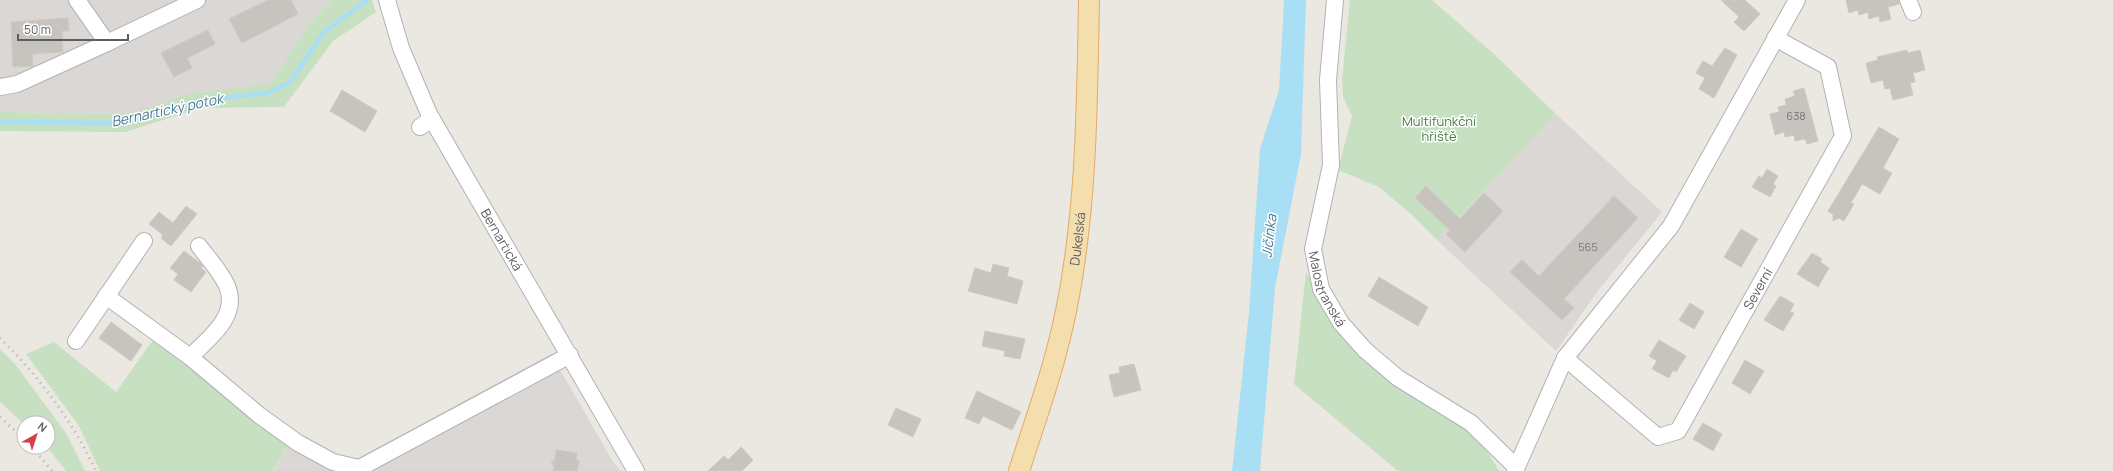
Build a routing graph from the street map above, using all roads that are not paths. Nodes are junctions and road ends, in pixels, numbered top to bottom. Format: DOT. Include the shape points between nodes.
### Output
graph roads {
  1 [pos="77,0"];
  2 [pos="197,0"];
  3 [pos="387,0"];
  4 [pos="1089,0"];
  5 [pos="1335,0"];
  6 [pos="1792,2"];
  7 [pos="1775,38"];
  8 [pos="107,43"];
  9 [pos="0,87"];
  10 [pos="144,241"];
  11 [pos="199,246"];
  12 [pos="106,296"];
  13 [pos="76,341"];
  14 [pos="570,355"];
  15 [pos="190,357"];
  16 [pos="1565,358"];
  17 [pos="1516,469"];
  18 [pos="356,470"];
  19 [pos="636,471"];
  20 [pos="1019,471"];
  1 -- 8 [label="street"];
  2 -- 8 [label="street"];
  3 -- 14 [label="street, Bernartická" via="426,123"];
  4 -- 20 [label="main road, Dukelská" via="1087,144 1079,227 1066,311"];
  5 -- 17 [label="street, Malostranská" via="1328,80 1331,165 1313,249 1321,289 1341,323 1365,350 1398,378 1471,423"];
  6 -- 7 [label="street"];
  7 -- 16 [label="street" via="1671,226"];
  7 -- 16 [label="street, Severní" via="1828,67 1843,136 1678,431 1658,437"];
  8 -- 9 [label="street" via="16,84"];
  10 -- 12 [label="street"];
  11 -- 15 [label="street" via="227,286 230,303 224,320"];
  12 -- 13 [label="street"];
  12 -- 15 [label="street"];
  14 -- 18 [label="street"];
  14 -- 19 [label="street, Bernartická"];
  15 -- 18 [label="street" via="259,415 310,451"];
  16 -- 17 [label="street"];
}
